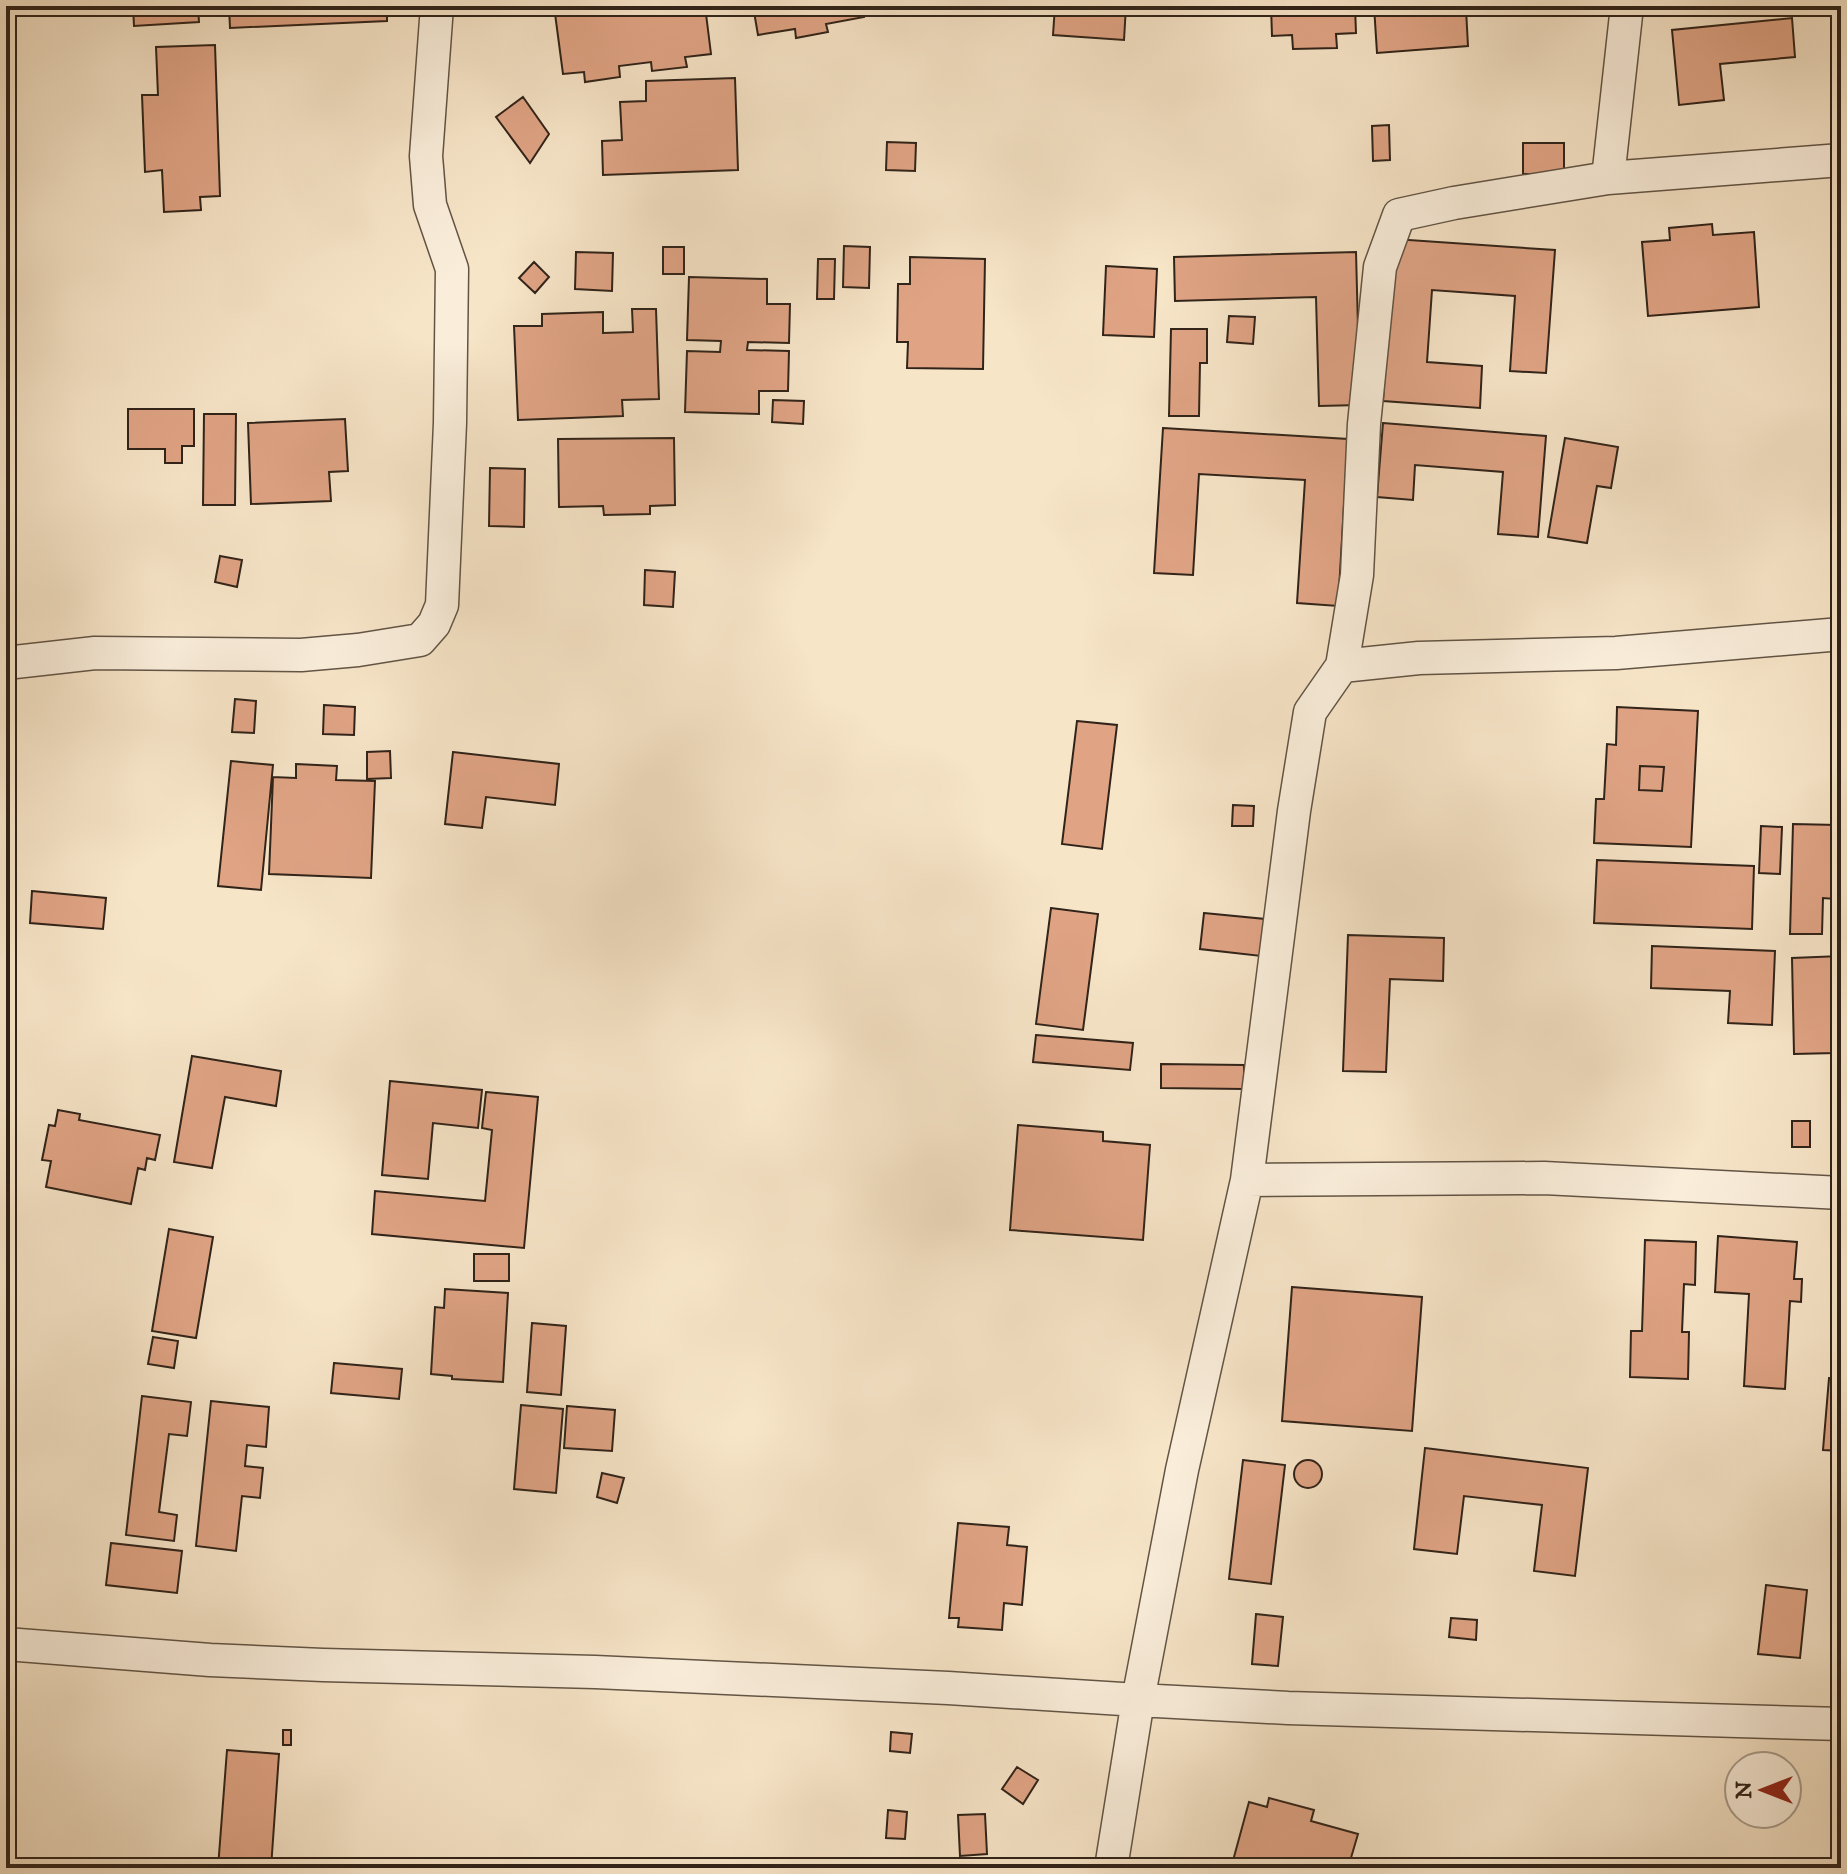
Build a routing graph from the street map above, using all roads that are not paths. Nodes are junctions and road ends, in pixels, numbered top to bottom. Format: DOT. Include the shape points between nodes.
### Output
graph roads {
  1 [pos="437,6"];
  2 [pos="1627,6"];
  3 [pos="1841,160"];
  4 [pos="1608,178"];
  5 [pos="1841,634"];
  6 [pos="6,663"];
  7 [pos="1342,666"];
  8 [pos="1247,1180"];
  9 [pos="1841,1193"];
  10 [pos="6,1644"];
  11 [pos="1138,1700"];
  12 [pos="1841,1724"];
  13 [pos="1111,1868"];
  1 -- 6 [label="street" via="426,156 430,205 452,269 442,605 434,624 420,640 358,650 301,655 95,653"];
  2 -- 4 [label="street"];
  3 -- 4 [label="street"];
  4 -- 7 [label="street" via="1399,215 1380,267 1364,424 1357,575"];
  5 -- 7 [label="street" via="1616,653 1419,658"];
  7 -- 8 [label="street" via="1310,712"];
  8 -- 9 [label="street" via="1544,1178"];
  8 -- 11 [label="street" via="1182,1470"];
  10 -- 11 [label="street" via="267,1663 610,1672"];
  11 -- 12 [label="street"];
  11 -- 13 [label="street"];
}
